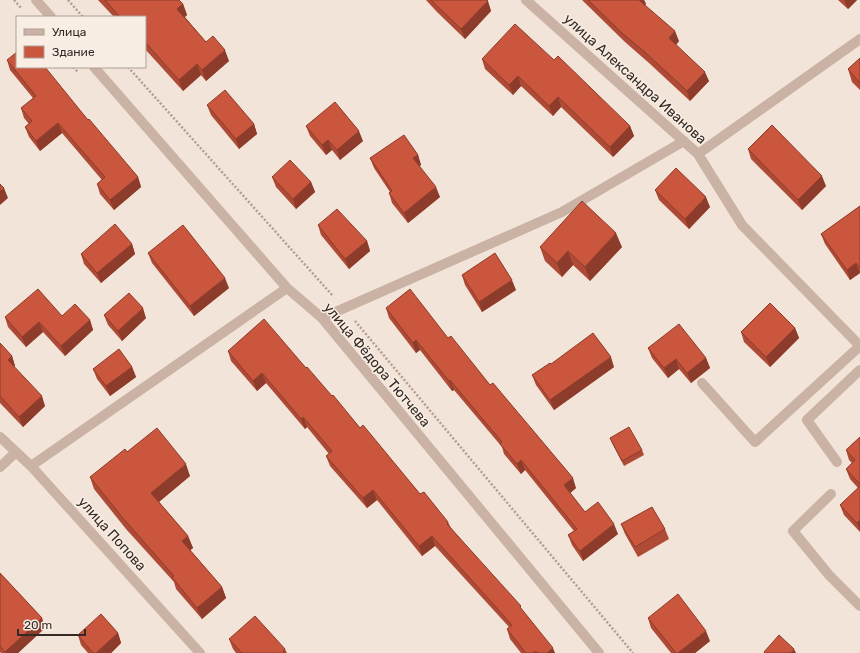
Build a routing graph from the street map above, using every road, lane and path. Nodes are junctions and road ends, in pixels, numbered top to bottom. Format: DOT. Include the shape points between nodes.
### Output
graph roads {
  1 [pos="36,0"];
  2 [pos="68,0"];
  3 [pos="526,0"];
  4 [pos="50,16"];
  5 [pos="82,16"];
  6 [pos="860,40"];
  7 [pos="74,68"];
  8 [pos="95,68"];
  9 [pos="129,68"];
  10 [pos="78,73"];
  11 [pos="684,141"];
  12 [pos="698,154"];
  13 [pos="287,288"];
  14 [pos="344,308"];
  15 [pos="322,318"];
  16 [pos="860,346"];
  17 [pos="860,370"];
  18 [pos="702,383"];
  19 [pos="0,438"];
  20 [pos="16,452"];
  21 [pos="837,462"];
  22 [pos="32,466"];
  23 [pos="0,467"];
  24 [pos="831,494"];
  25 [pos="860,606"];
  26 [pos="200,653"];
  27 [pos="599,653"];
  28 [pos="633,653"];
  1 -- 4 [label="street"];
  2 -- 5 [label="path"];
  3 -- 11 [label="street, улица Александра Иванова"];
  6 -- 12 [label="street"];
  7 -- 10 [label="path"];
  8 -- 13 [label="street, улица Фёдора Тютчева"];
  9 -- 14 [label="path"];
  11 -- 12 [label="street, улица Александра Иванова"];
  11 -- 14 [label="street" via="562,212"];
  12 -- 16 [label="street, улица Александра Иванова" via="742,225"];
  13 -- 15 [label="street, улица Фёдора Тютчева"];
  13 -- 22 [label="street"];
  14 -- 15 [label="street"];
  14 -- 28 [label="path"];
  15 -- 27 [label="street, улица Фёдора Тютчева"];
  16 -- 18 [label="street" via="755,442"];
  17 -- 21 [label="street" via="807,420"];
  19 -- 20 [label="street, улица Попова"];
  20 -- 22 [label="street, улица Попова"];
  20 -- 23 [label="street"];
  22 -- 26 [label="street, улица Попова"];
  24 -- 25 [label="street" via="793,531 829,575"];
}
